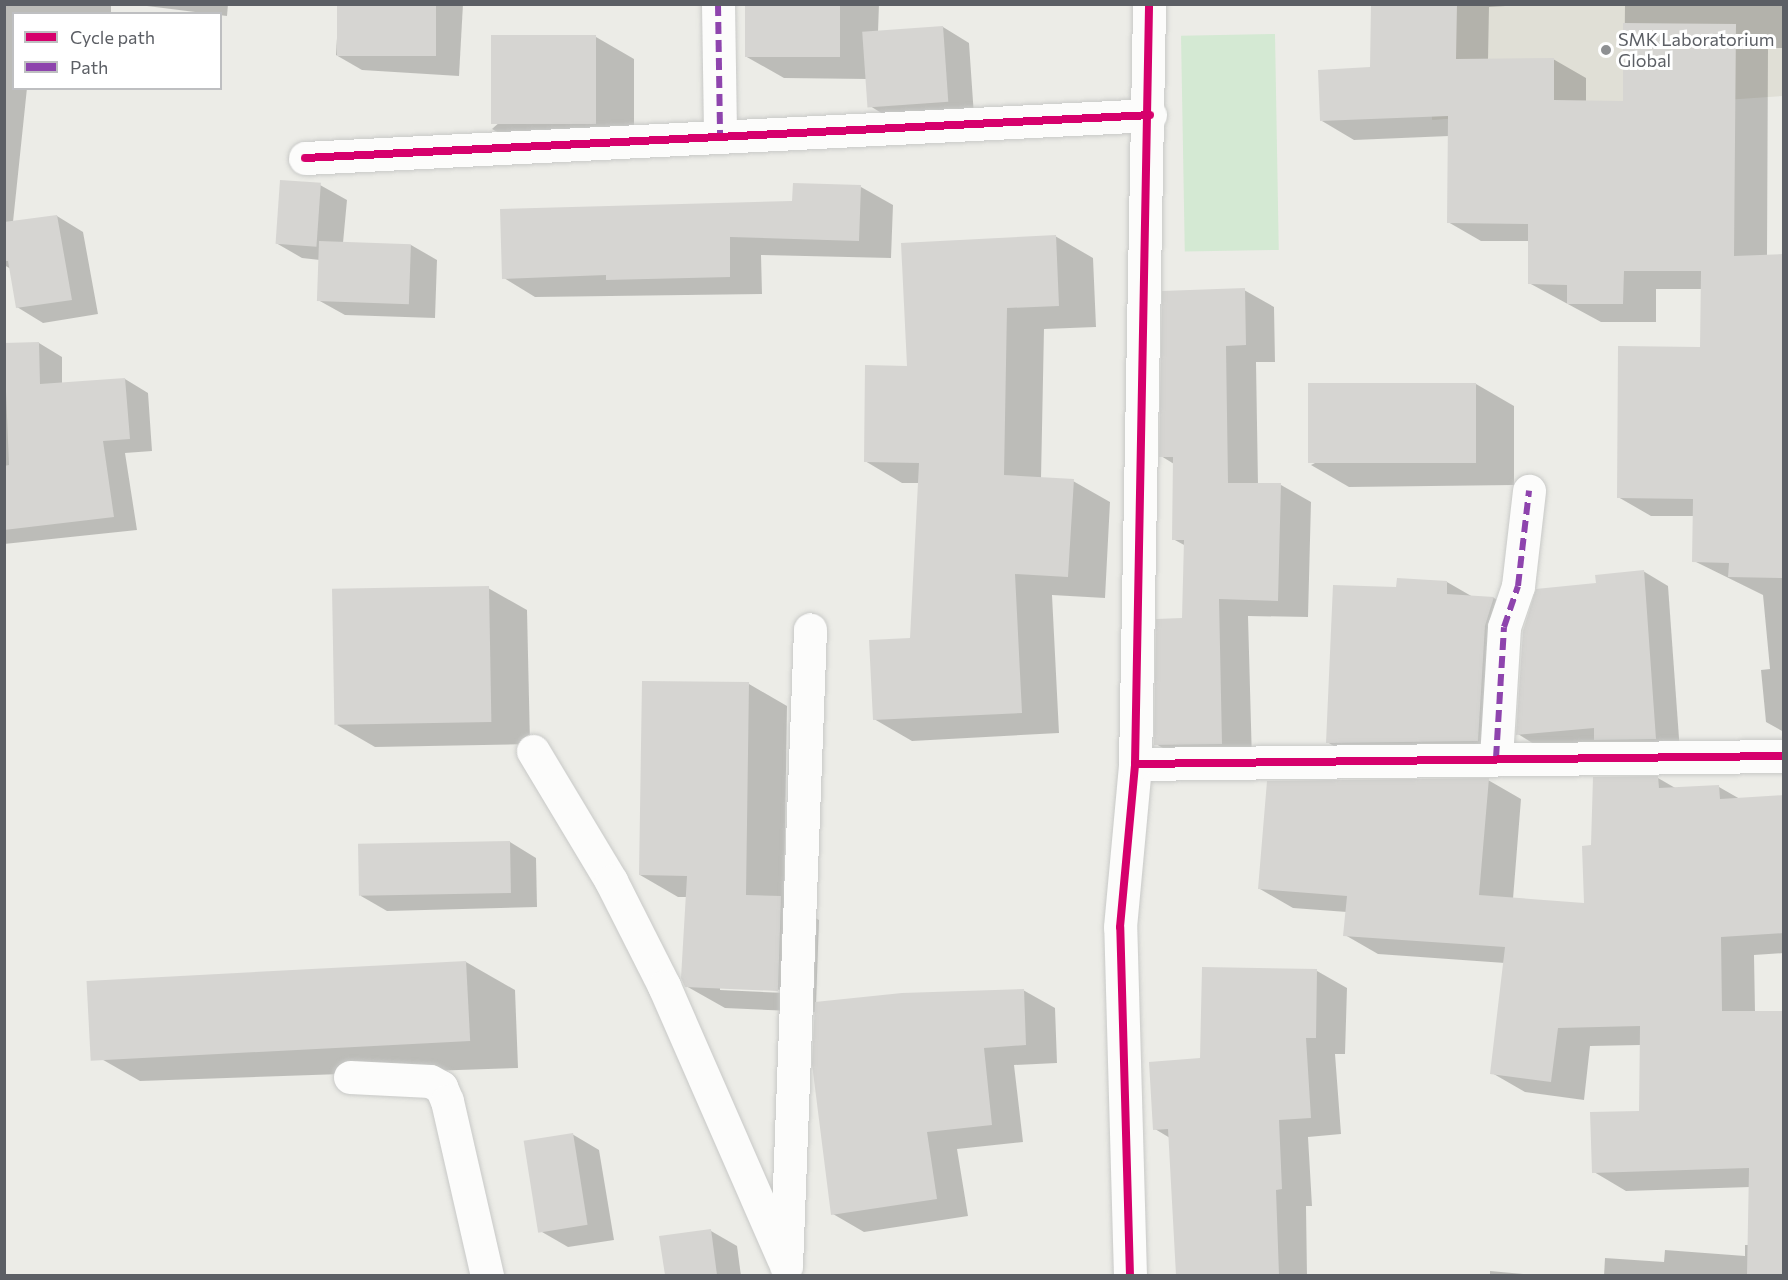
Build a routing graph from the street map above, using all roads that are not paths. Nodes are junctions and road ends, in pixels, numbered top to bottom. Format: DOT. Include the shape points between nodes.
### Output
graph roads {
  1 [pos="718,4"];
  2 [pos="1149,4"];
  3 [pos="1150,116"];
  4 [pos="720,136"];
  5 [pos="305,158"];
  6 [pos="1529,491"];
  7 [pos="810,629"];
  8 [pos="533,751"];
  9 [pos="1784,756"];
  10 [pos="1496,758"];
  11 [pos="1135,764"];
  12 [pos="350,1077"];
  13 [pos="786,1271"];
  14 [pos="487,1275"];
  15 [pos="1130,1275"];
  1 -- 4 [label="street"];
  2 -- 3 [label="street"];
  3 -- 4 [label="street"];
  3 -- 11 [label="street"];
  4 -- 5 [label="street"];
  6 -- 10 [label="street" via="1518,586 1504,627"];
  7 -- 13 [label="street"];
  8 -- 13 [label="street" via="611,882 664,986"];
  9 -- 10 [label="street"];
  10 -- 11 [label="street"];
  11 -- 15 [label="street" via="1120,927"];
  12 -- 14 [label="street" via="430,1081 441,1087"];
}
